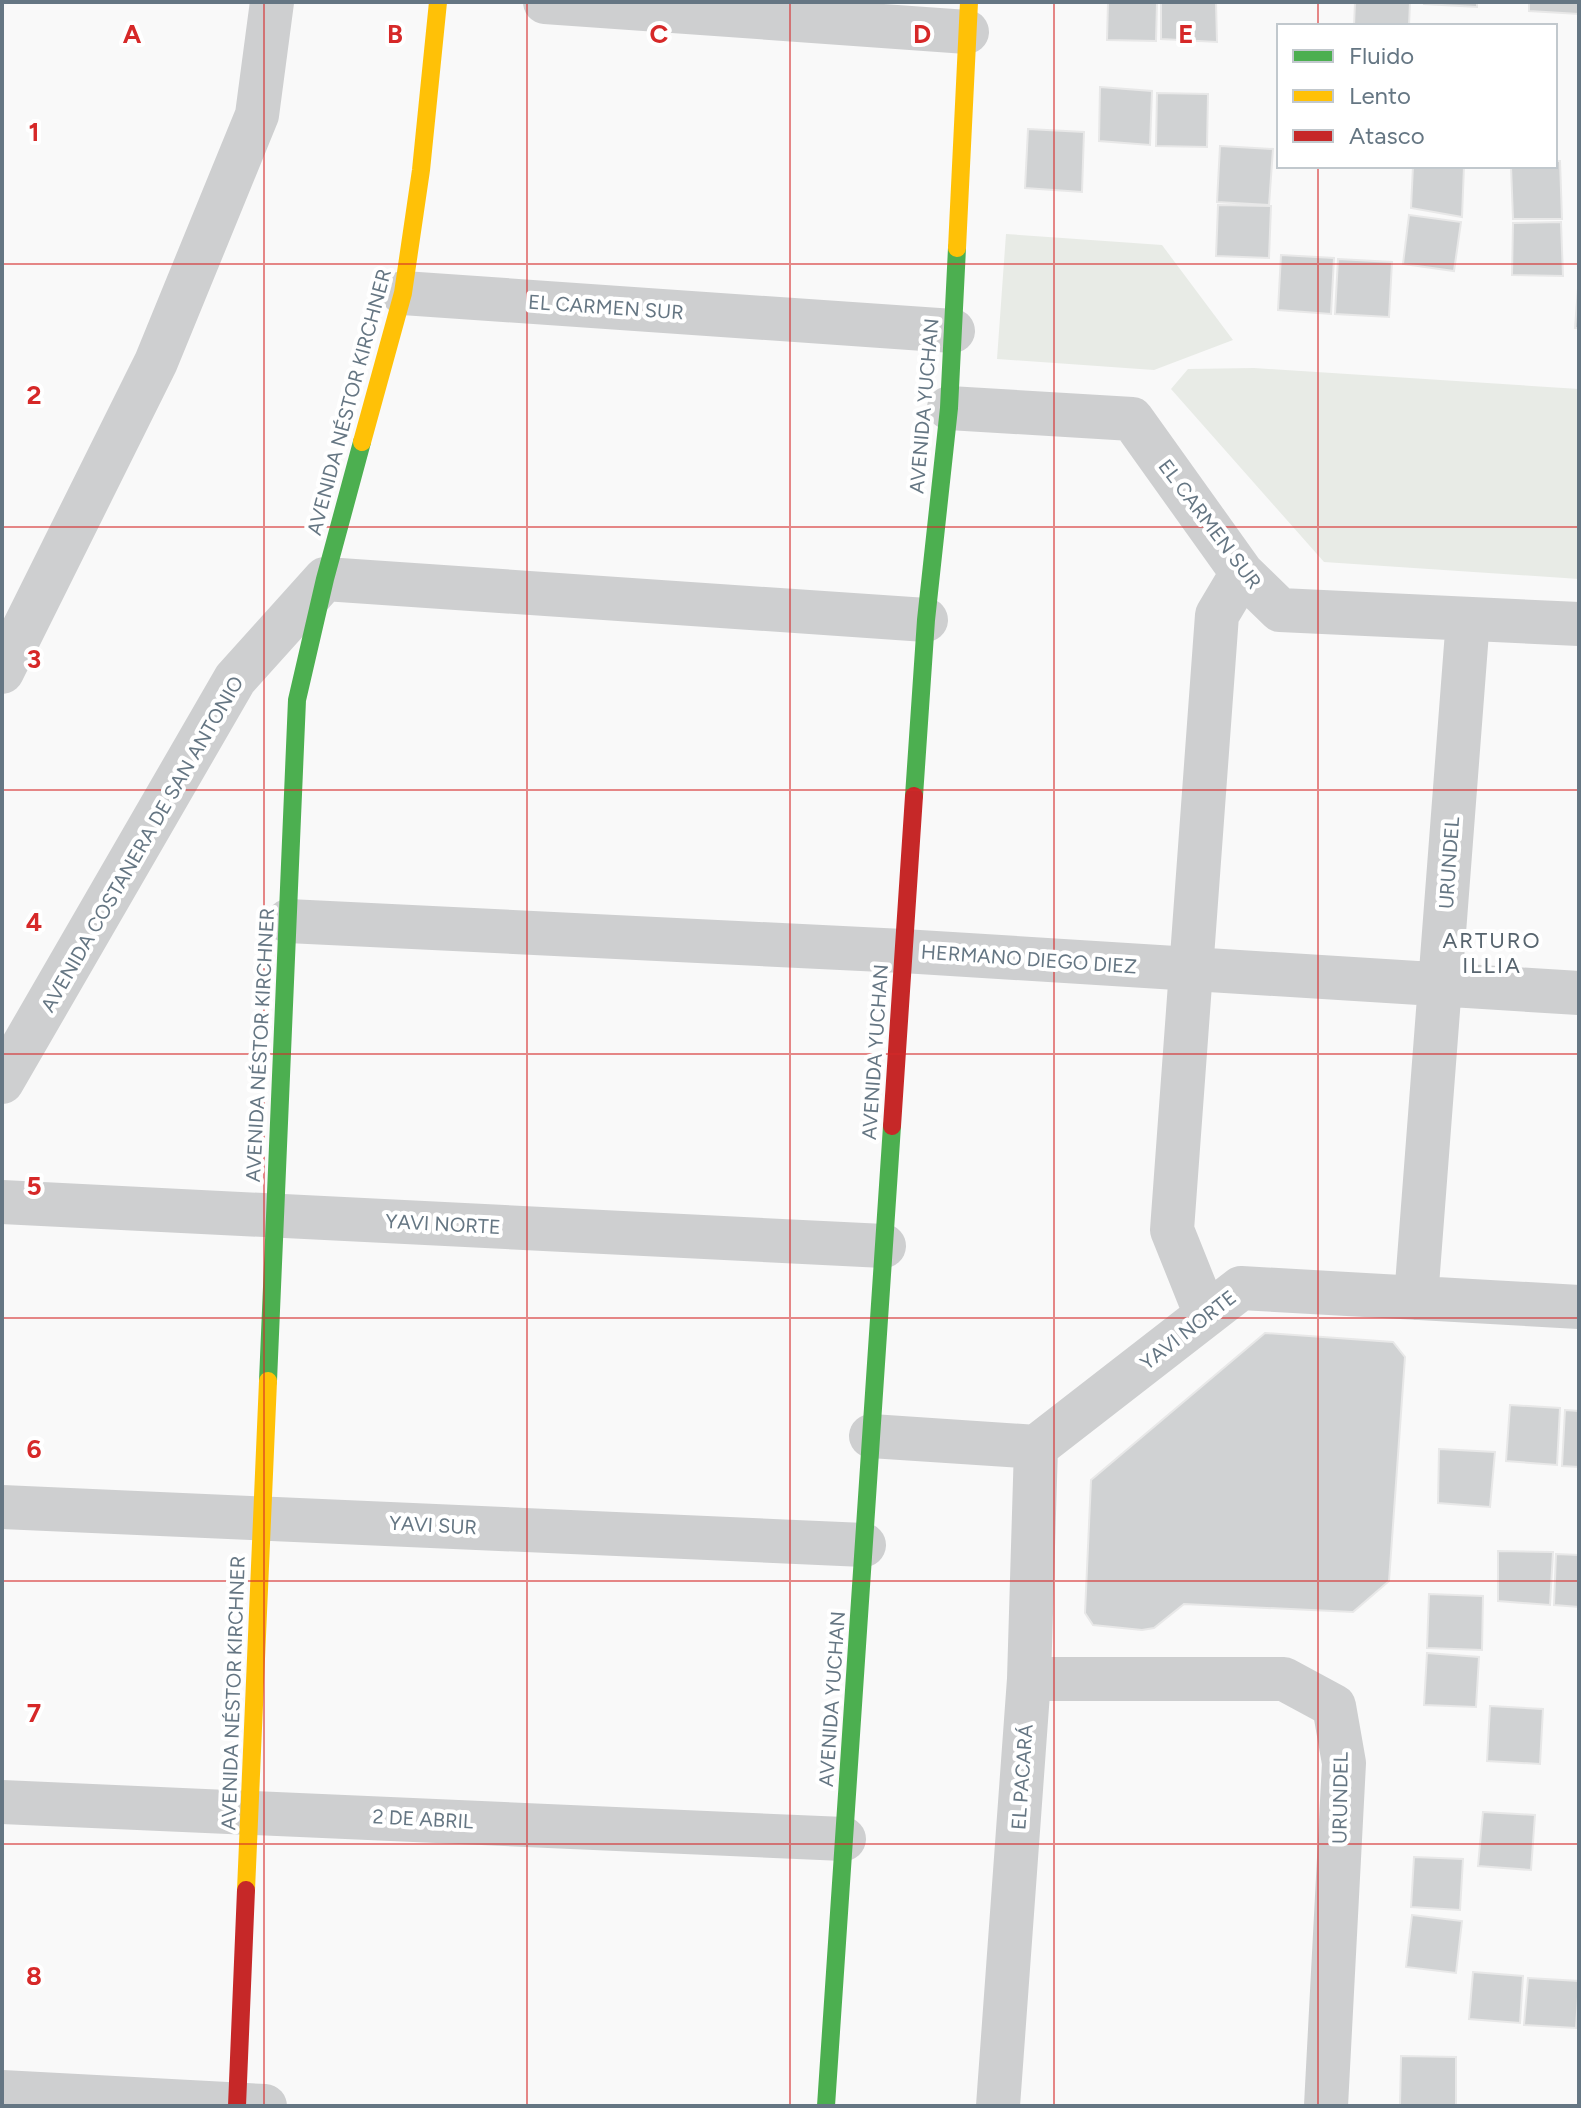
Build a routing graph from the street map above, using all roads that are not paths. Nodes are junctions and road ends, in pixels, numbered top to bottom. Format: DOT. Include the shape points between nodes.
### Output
graph roads {
  1 [pos="272,2"];
  2 [pos="438,2"];
  3 [pos="545,2"];
  4 [pos="968,17"];
  5 [pos="403,293"];
  6 [pos="953,331"];
  7 [pos="949,408"];
  8 [pos="1242,573"];
  9 [pos="325,579"];
  10 [pos="1468,619"];
  11 [pos="926,620"];
  12 [pos="1579,624"];
  13 [pos="2,672"];
  14 [pos="288,921"];
  15 [pos="903,951"];
  16 [pos="1191,969"];
  17 [pos="1440,984"];
  18 [pos="1579,993"];
  19 [pos="2,1082"];
  20 [pos="2,1202"];
  21 [pos="275,1216"];
  22 [pos="884,1246"];
  23 [pos="1416,1298"];
  24 [pos="1579,1307"];
  25 [pos="1206,1315"];
  26 [pos="871,1436"];
  27 [pos="1036,1447"];
  28 [pos="2,1507"];
  29 [pos="262,1517"];
  30 [pos="864,1545"];
  31 [pos="1029,1679"];
  32 [pos="2,1802"];
  33 [pos="249,1811"];
  34 [pos="844,1839"];
  35 [pos="2,2092"];
  36 [pos="246,2106"];
  37 [pos="826,2106"];
  38 [pos="998,2106"];
  39 [pos="1326,2106"];
  1 -- 13 [label="street" via="251,130 156,362"];
  2 -- 5 [label="street, AVENIDA NÉSTOR KIRCHNER"];
  3 -- 4 [label="street"];
  4 -- 6 [label="street, AVENIDA YUCHAN"];
  5 -- 6 [label="street, EL CARMEN SUR"];
  5 -- 9 [label="street, AVENIDA NÉSTOR KIRCHNER"];
  6 -- 7 [label="street, AVENIDA YUCHAN"];
  7 -- 8 [label="street, EL CARMEN SUR" via="1132,419"];
  7 -- 11 [label="street, AVENIDA YUCHAN"];
  8 -- 10 [label="street, EL CARMEN SUR" via="1280,610"];
  8 -- 16 [label="street" via="1217,615"];
  9 -- 11 [label="street"];
  9 -- 14 [label="street, AVENIDA NÉSTOR KIRCHNER" via="297,700"];
  9 -- 19 [label="street, AVENIDA COSTANERA DE SAN ANTONIO" via="235,679"];
  10 -- 12 [label="street, EL CARMEN SUR"];
  10 -- 17 [label="street, URUNDEL"];
  11 -- 15 [label="street, AVENIDA YUCHAN"];
  14 -- 15 [label="street, HERMANO DIEGO DIEZ"];
  14 -- 21 [label="street, AVENIDA NÉSTOR KIRCHNER"];
  15 -- 16 [label="street, HERMANO DIEGO DIEZ"];
  15 -- 22 [label="street, AVENIDA YUCHAN"];
  16 -- 17 [label="street, HERMANO DIEGO DIEZ"];
  16 -- 25 [label="street" via="1172,1230"];
  17 -- 18 [label="street, HERMANO DIEGO DIEZ"];
  17 -- 23 [label="street, URUNDEL"];
  20 -- 21 [label="street, YAVI NORTE"];
  21 -- 22 [label="street, YAVI NORTE"];
  21 -- 29 [label="street, AVENIDA NÉSTOR KIRCHNER"];
  22 -- 26 [label="street, AVENIDA YUCHAN"];
  23 -- 24 [label="street, YAVI NORTE"];
  23 -- 25 [label="street, YAVI NORTE" via="1241,1288"];
  25 -- 27 [label="street, YAVI NORTE"];
  26 -- 27 [label="street"];
  26 -- 30 [label="street, AVENIDA YUCHAN"];
  27 -- 31 [label="street, EL PACARÁ"];
  28 -- 29 [label="street, YAVI SUR"];
  29 -- 30 [label="street, YAVI SUR"];
  29 -- 33 [label="street, AVENIDA NÉSTOR KIRCHNER"];
  30 -- 34 [label="street, AVENIDA YUCHAN"];
  31 -- 38 [label="street, EL PACARÁ"];
  31 -- 39 [label="street, URUNDEL" via="1284,1679 1334,1706 1344,1763"];
  32 -- 33 [label="street, 2 DE ABRIL"];
  33 -- 34 [label="street, 2 DE ABRIL"];
  33 -- 36 [label="street, AVENIDA NÉSTOR KIRCHNER"];
  34 -- 37 [label="street, AVENIDA YUCHAN"];
  35 -- 36 [label="street"];
}
